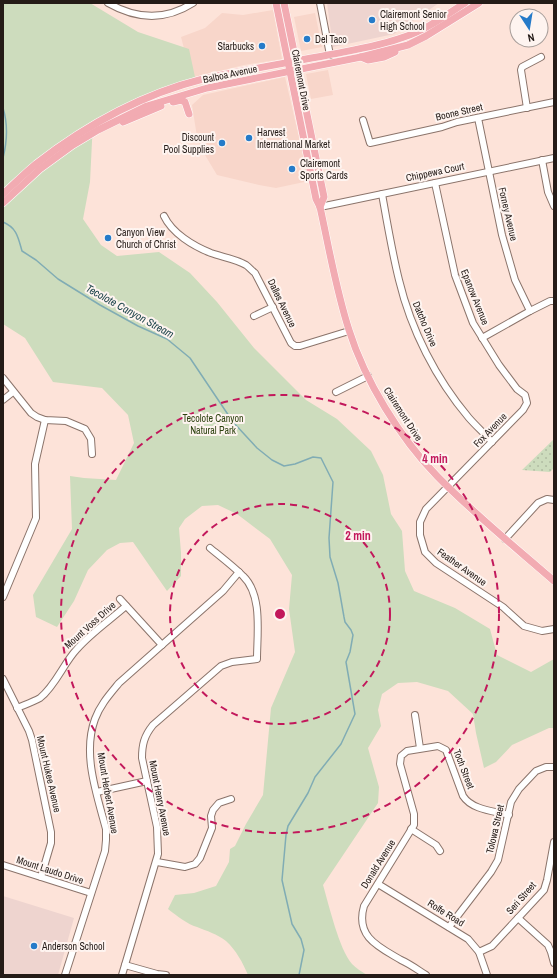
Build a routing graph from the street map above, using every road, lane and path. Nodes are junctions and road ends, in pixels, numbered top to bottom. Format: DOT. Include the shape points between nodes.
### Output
graph roads {
  1 [pos="108,3"];
  2 [pos="193,3"];
  3 [pos="276,3"];
  4 [pos="284,3"];
  5 [pos="320,3"];
  6 [pos="465,3"];
  7 [pos="479,3"];
  8 [pos="330,54"];
  9 [pos="541,57"];
  10 [pos="296,61"];
  11 [pos="288,62"];
  12 [pos="299,69"];
  13 [pos="289,71"];
  14 [pos="198,91"];
  15 [pos="554,102"];
  16 [pos="527,108"];
  17 [pos="478,118"];
  18 [pos="363,120"];
  19 [pos="98,130"];
  20 [pos="554,158"];
  21 [pos="542,160"];
  22 [pos="489,171"];
  23 [pos="435,183"];
  24 [pos="3,194"];
  25 [pos="382,194"];
  26 [pos="3,203"];
  27 [pos="320,206"];
  28 [pos="554,206"];
  29 [pos="164,216"];
  30 [pos="554,301"];
  31 [pos="273,307"];
  32 [pos="530,311"];
  33 [pos="254,316"];
  34 [pos="349,331"];
  35 [pos="482,338"];
  36 [pos="368,376"];
  37 [pos="3,378"];
  38 [pos="13,392"];
  39 [pos="336,392"];
  40 [pos="3,400"];
  41 [pos="527,403"];
  42 [pos="45,420"];
  43 [pos="492,442"];
  44 [pos="92,454"];
  45 [pos="448,487"];
  46 [pos="554,500"];
  47 [pos="505,539"];
  48 [pos="210,548"];
  49 [pos="239,572"];
  50 [pos="554,582"];
  51 [pos="3,598"];
  52 [pos="120,599"];
  53 [pos="126,606"];
  54 [pos="554,630"];
  55 [pos="162,645"];
  56 [pos="3,679"];
  57 [pos="17,708"];
  58 [pos="415,715"];
  59 [pos="420,748"];
  60 [pos="554,767"];
  61 [pos="147,781"];
  62 [pos="97,792"];
  63 [pos="231,799"];
  64 [pos="509,814"];
  65 [pos="411,829"];
  66 [pos="554,842"];
  67 [pos="440,851"];
  68 [pos="157,862"];
  69 [pos="3,865"];
  70 [pos="41,877"];
  71 [pos="378,884"];
  72 [pos="91,893"];
  73 [pos="518,918"];
  74 [pos="449,927"];
  75 [pos="479,952"];
  76 [pos="554,963"];
  77 [pos="125,965"];
  78 [pos="65,975"];
  79 [pos="122,975"];
  80 [pos="166,975"];
  81 [pos="426,975"];
  82 [pos="487,975"];
  1 -- 2 [label="street" via="132,14 152,16 175,12"];
  3 -- 11 [label="main road, Clairemont Drive"];
  4 -- 10 [label="main road, Clairemont Drive"];
  5 -- 8 [label="street"];
  6 -- 8 [label="main road, Balboa Avenue" via="405,37"];
  7 -- 12 [label="main road, Balboa Avenue" via="408,45"];
  8 -- 10 [label="main road, Balboa Avenue"];
  9 -- 16 [label="street" via="521,70"];
  10 -- 11 [label="main road, Balboa Avenue"];
  10 -- 12 [label="main road, Clairemont Drive"];
  11 -- 13 [label="main road, Clairemont Drive"];
  11 -- 24 [label="main road, Balboa Avenue" via="202,80 173,88 135,104 71,139 35,164"];
  12 -- 13 [label="main road, Balboa Avenue"];
  12 -- 27 [label="main road, Clairemont Drive" via="324,197"];
  13 -- 14 [label="main road, Balboa Avenue"];
  13 -- 27 [label="main road, Clairemont Drive" via="316,199"];
  14 -- 19 [label="main road, Balboa Avenue" via="146,106"];
  14 -- 19 [label="main road" via="188,101 189,114 185,102 181,100"];
  15 -- 16 [label="street, Boone Street"];
  16 -- 17 [label="street, Boone Street"];
  17 -- 18 [label="street, Boone Street" via="370,143"];
  17 -- 22 [label="street, Forney Avenue"];
  19 -- 26 [label="main road, Balboa Avenue" via="40,169"];
  20 -- 21 [label="street, Chippewa Court"];
  21 -- 22 [label="street, Chippewa Court"];
  21 -- 28 [label="street" via="548,192"];
  22 -- 23 [label="street, Chippewa Court"];
  22 -- 32 [label="street, Forney Avenue" via="502,235 515,280"];
  23 -- 25 [label="street, Chippewa Court"];
  23 -- 35 [label="street, Epanow Avenue" via="455,275"];
  25 -- 27 [label="street, Chippewa Court"];
  25 -- 43 [label="street, Datcho Drive" via="399,281 422,344 447,388"];
  27 -- 34 [label="main road, Clairemont Drive"];
  29 -- 31 [label="street, Dalles Avenue" via="168,225 184,239 209,253 246,265 259,278"];
  30 -- 32 [label="street"];
  31 -- 33 [label="street"];
  31 -- 34 [label="street, Dalles Avenue" via="294,346"];
  32 -- 35 [label="street"];
  34 -- 36 [label="main road, Clairemont Drive"];
  35 -- 41 [label="street, Epanow Avenue" via="517,389 525,395"];
  36 -- 39 [label="street"];
  36 -- 45 [label="main road, Clairemont Drive" via="400,432"];
  37 -- 38 [label="street"];
  38 -- 40 [label="street"];
  38 -- 42 [label="street" via="31,413"];
  41 -- 43 [label="street, Fox Avenue" via="524,410"];
  42 -- 44 [label="street" via="66,421 85,429 91,439"];
  42 -- 51 [label="street" via="35,464 36,518"];
  43 -- 45 [label="street, Fox Avenue"];
  45 -- 47 [label="main road, Clairemont Drive"];
  45 -- 54 [label="street, Feather Avenue" via="426,509 420,522 420,535 425,552 436,563 503,607 524,626 542,632"];
  46 -- 47 [label="street" via="548,499 538,503"];
  47 -- 50 [label="main road, Clairemont Drive"];
  48 -- 49 [label="street"];
  49 -- 55 [label="street, Mount Herbert Avenue" via="223,591"];
  49 -- 61 [label="street, Mount Henry Avenue" via="252,587 257,602 257,660 232,662 221,666 153,725 142,747"];
  52 -- 53 [label="street"];
  53 -- 55 [label="street"];
  53 -- 57 [label="street, Mount Voss Drive" via="78,648 46,692 38,699"];
  55 -- 62 [label="street, Mount Herbert Avenue" via="119,683 104,701 95,720 90,758"];
  56 -- 57 [label="street, Mount Hukee Avenue"];
  57 -- 70 [label="street, Mount Hukee Avenue" via="32,740 51,832"];
  58 -- 59 [label="street"];
  59 -- 64 [label="street, Toch Street" via="438,746 446,750 463,796 473,806"];
  59 -- 65 [label="street, Donald Avenue" via="407,751 401,756 400,764 414,814 414,825"];
  60 -- 64 [label="street, Tolowa Street" via="536,771 519,789 511,802"];
  61 -- 62 [label="street"];
  61 -- 68 [label="street, Mount Henry Avenue" via="158,838"];
  62 -- 72 [label="street, Mount Herbert Avenue" via="106,829 106,840 105,852"];
  63 -- 68 [label="street" via="219,803 213,810 212,828 195,864 185,867"];
  64 -- 74 [label="street, Tolowa Street" via="498,860"];
  65 -- 67 [label="street" via="436,845"];
  65 -- 71 [label="street, Donald Avenue"];
  66 -- 73 [label="street, Seri Street" via="544,890"];
  68 -- 77 [label="street, Mount Henry Avenue"];
  69 -- 70 [label="street, Mount Laudo Drive"];
  70 -- 72 [label="street, Mount Laudo Drive"];
  71 -- 74 [label="street, Rolfe Road"];
  71 -- 81 [label="street, Donald Avenue" via="362,913 362,924 366,933 375,945"];
  72 -- 78 [label="street, Mount Herbert Avenue"];
  73 -- 75 [label="street, Seri Street" via="492,946"];
  73 -- 76 [label="street" via="548,945"];
  74 -- 75 [label="street, Rolfe Road" via="468,939"];
  75 -- 82 [label="street, Rolfe Road"];
  77 -- 79 [label="street, Mount Henry Avenue"];
  77 -- 80 [label="street"];
}
